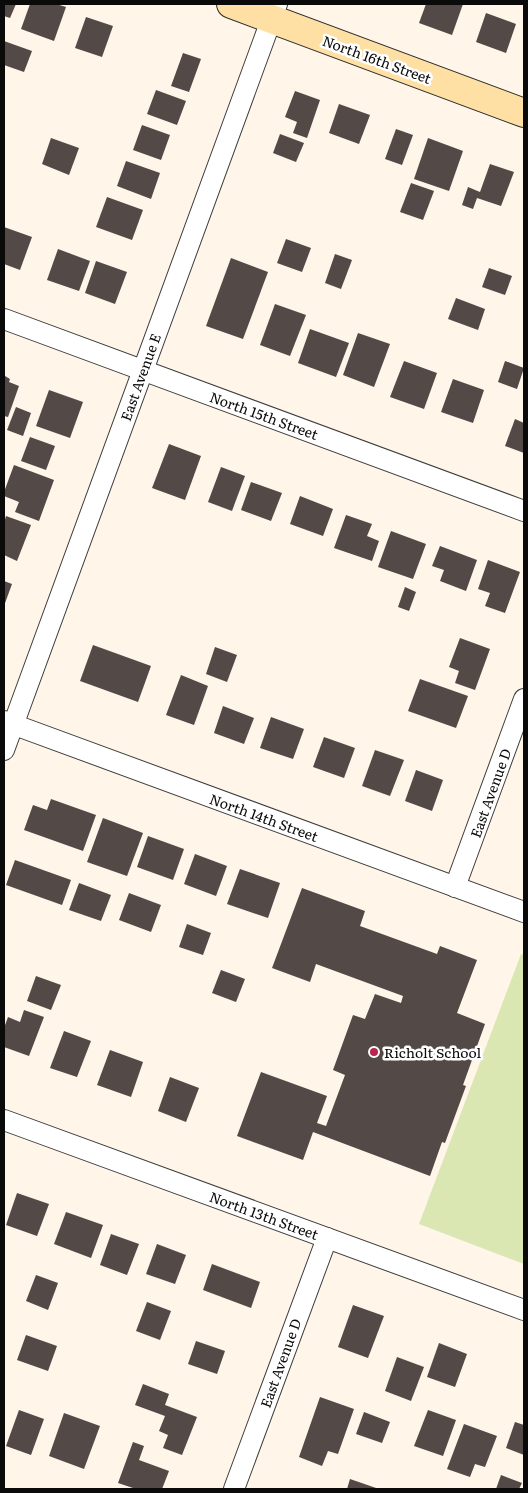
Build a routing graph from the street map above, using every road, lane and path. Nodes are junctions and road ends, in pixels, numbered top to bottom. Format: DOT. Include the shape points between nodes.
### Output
graph roads {
  1 [pos="231,4"];
  2 [pos="274,12"];
  3 [pos="524,113"];
  4 [pos="4,319"];
  5 [pos="142,370"];
  6 [pos="524,511"];
  7 [pos="524,699"];
  8 [pos="8,723"];
  9 [pos="4,750"];
  10 [pos="455,887"];
  11 [pos="524,912"];
  12 [pos="4,1120"];
  13 [pos="326,1238"];
  14 [pos="524,1310"];
  15 [pos="234,1489"];
  1 -- 2 [label="street, North 16th Street"];
  2 -- 3 [label="street, North 16th Street"];
  2 -- 5 [label="street, East Avenue E"];
  4 -- 5 [label="street, North 15th Street"];
  5 -- 6 [label="street, North 15th Street"];
  5 -- 8 [label="street, East Avenue E"];
  7 -- 10 [label="street, East Avenue D"];
  8 -- 9 [label="street, East Avenue E"];
  8 -- 10 [label="street, North 14th Street"];
  10 -- 11 [label="street, North 14th Street"];
  12 -- 13 [label="street, North 13th Street"];
  13 -- 14 [label="street, North 13th Street"];
  13 -- 15 [label="street, East Avenue D"];
}
